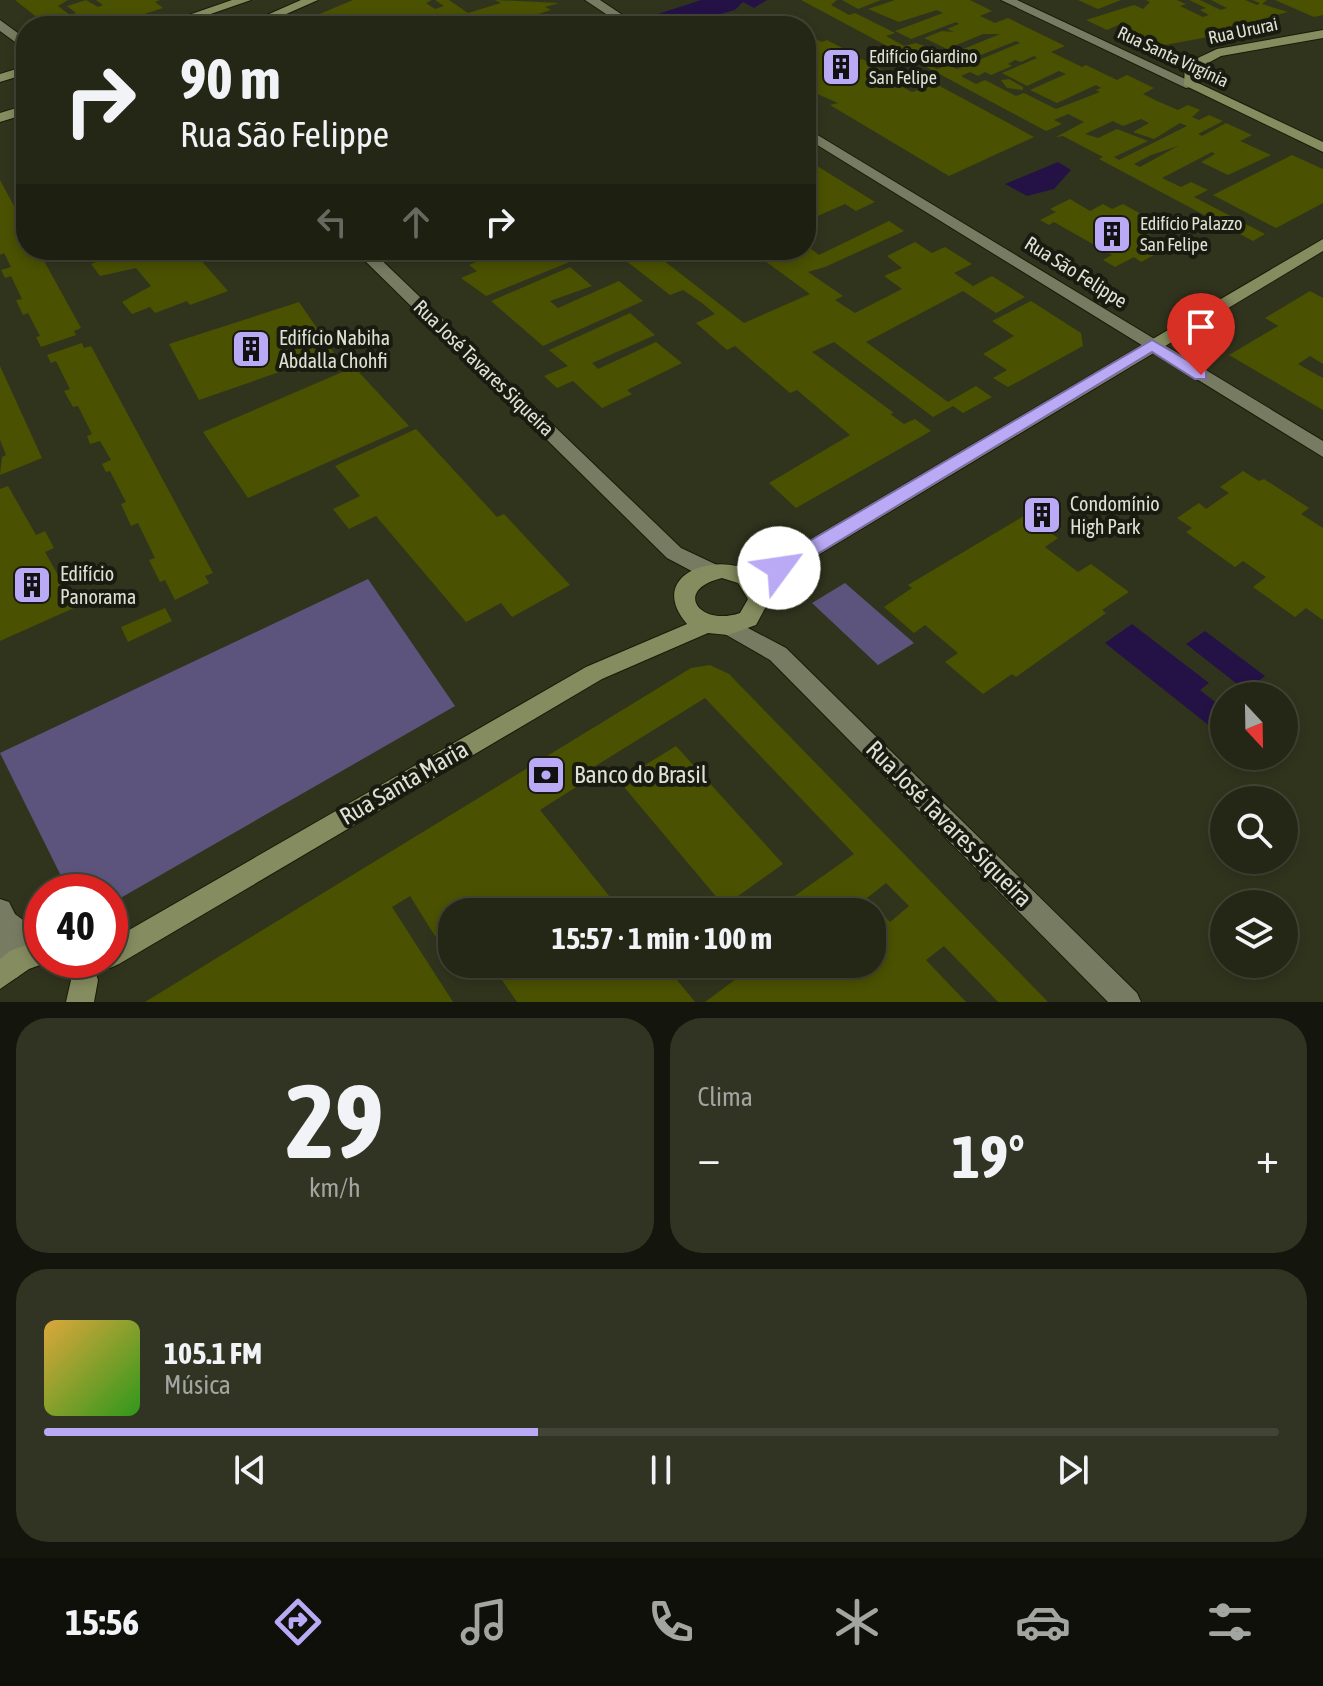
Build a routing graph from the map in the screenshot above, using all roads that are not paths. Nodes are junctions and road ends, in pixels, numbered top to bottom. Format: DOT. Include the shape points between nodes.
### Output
graph roads {
  1 [pos="245,0"];
  2 [pos="312,0"];
  3 [pos="591,0"];
  4 [pos="1007,0"];
  5 [pos="195,16"];
  6 [pos="273,16"];
  7 [pos="617,16"];
  8 [pos="0,24"];
  9 [pos="1323,34"];
  10 [pos="16,38"];
  11 [pos="1191,85"];
  12 [pos="816,138"];
  13 [pos="1323,148"];
  14 [pos="1323,244"];
  15 [pos="372,260"];
  16 [pos="1152,345"];
  17 [pos="1323,450"];
  18 [pos="674,553"];
  19 [pos="710,571"];
  20 [pos="687,584"];
  21 [pos="753,584"];
  22 [pos="754,613"];
  23 [pos="706,625"];
  24 [pos="731,627"];
  25 [pos="770,647"];
  26 [pos="3,917"];
  27 [pos="24,935"];
  28 [pos="128,945"];
  29 [pos="24,960"];
  30 [pos="4,972"];
  31 [pos="85,978"];
  32 [pos="80,1002"];
  33 [pos="1127,1002"];
  1 -- 5 [label="street"];
  2 -- 6 [label="street"];
  3 -- 7 [label="street"];
  4 -- 11 [label="street, Rua Santa Virgínia"];
  8 -- 10 [label="street"];
  9 -- 11 [label="street, Rua Ururai" via="1199,60 1190,67"];
  11 -- 13 [label="street, Rua Santa Virgínia"];
  12 -- 16 [label="street, Rua São Felippe"];
  14 -- 16 [label="street"];
  15 -- 18 [label="street, Rua José Tavares Siqueira"];
  16 -- 17 [label="street, Rua São Felippe"];
  16 -- 21 [label="street"];
  18 -- 19 [label="street, Rua José Tavares Siqueira"];
  18 -- 20 [label="street, Rua José Tavares Siqueira"];
  19 -- 20 [label="street"];
  19 -- 21 [label="street" via="734,572"];
  20 -- 23 [label="street" via="687,612"];
  21 -- 22 [label="street" via="759,599"];
  22 -- 24 [label="street"];
  22 -- 25 [label="street, Rua José Tavares Siqueira"];
  23 -- 24 [label="street"];
  23 -- 28 [label="street, Rua Santa Maria" via="594,673"];
  24 -- 25 [label="street, Rua José Tavares Siqueira"];
  25 -- 33 [label="street, Rua José Tavares Siqueira"];
  26 -- 27 [label="street"];
  26 -- 30 [label="street"];
  29 -- 30 [label="street"];
  31 -- 32 [label="street"];
}
